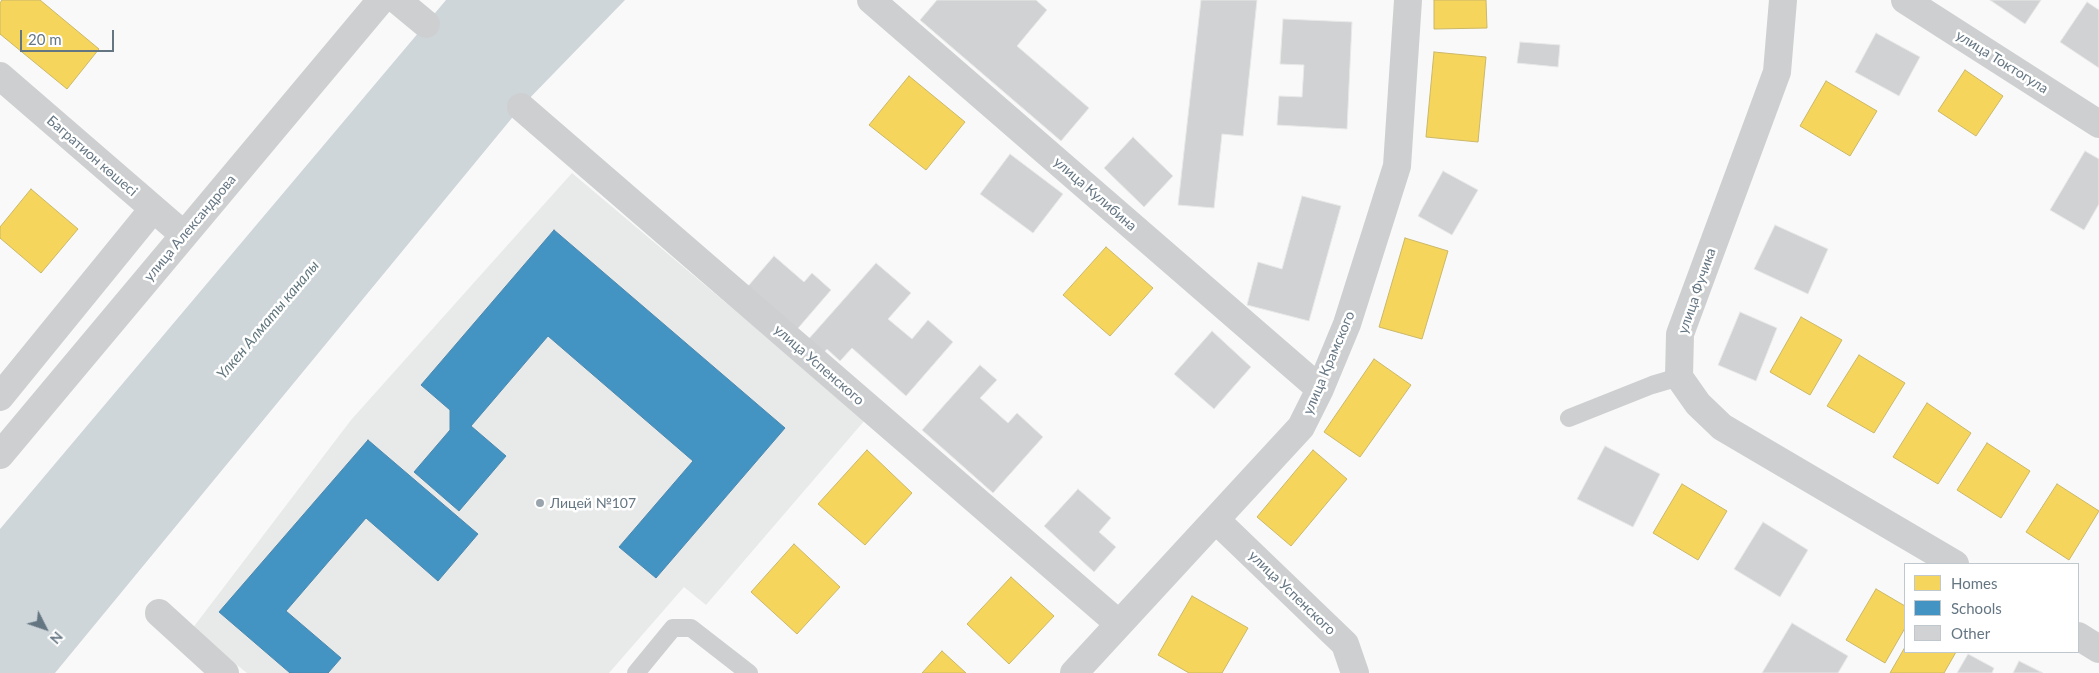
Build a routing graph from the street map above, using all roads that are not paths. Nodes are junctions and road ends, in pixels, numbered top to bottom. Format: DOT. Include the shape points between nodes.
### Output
graph roads {
  1 [pos="381,0"];
  2 [pos="397,0"];
  3 [pos="870,0"];
  4 [pos="1408,0"];
  5 [pos="1783,0"];
  6 [pos="1905,0"];
  7 [pos="426,24"];
  8 [pos="0,76"];
  9 [pos="520,108"];
  10 [pos="2099,124"];
  11 [pos="153,209"];
  12 [pos="184,236"];
  13 [pos="1679,377"];
  14 [pos="1320,388"];
  15 [pos="0,398"];
  16 [pos="1569,418"];
  17 [pos="0,455"];
  18 [pos="1216,520"];
  19 [pos="1953,563"];
  20 [pos="159,613"];
  21 [pos="1118,623"];
  22 [pos="2079,637"];
  23 [pos="2099,649"];
  24 [pos="225,673"];
  25 [pos="636,673"];
  26 [pos="749,673"];
  27 [pos="1074,673"];
  28 [pos="1355,673"];
  1 -- 12 [label="street, улица Александрова"];
  2 -- 7 [label="street"];
  3 -- 14 [label="street, улица Кулибина"];
  4 -- 14 [label="street, улица Крамского" via="1397,166 1347,324"];
  5 -- 13 [label="street, улица Фучика" via="1777,72 1680,334"];
  6 -- 10 [label="street, улица Токтогула"];
  8 -- 11 [label="street, Багратион көшесі"];
  9 -- 21 [label="street, улица Успенского"];
  11 -- 12 [label="street, Багратион көшесі"];
  11 -- 15 [label="street"];
  12 -- 17 [label="street, улица Александрова"];
  13 -- 16 [label="lane"];
  13 -- 19 [label="street" via="1698,404 1722,427"];
  14 -- 18 [label="street, улица Крамского" via="1301,427"];
  18 -- 21 [label="street, улица Крамского"];
  18 -- 28 [label="street, улица Успенского" via="1345,644"];
  20 -- 24 [label="street"];
  21 -- 27 [label="street, улица Крамского"];
  22 -- 23 [label="street"];
  25 -- 26 [label="lane" via="673,628 690,628"];
}
